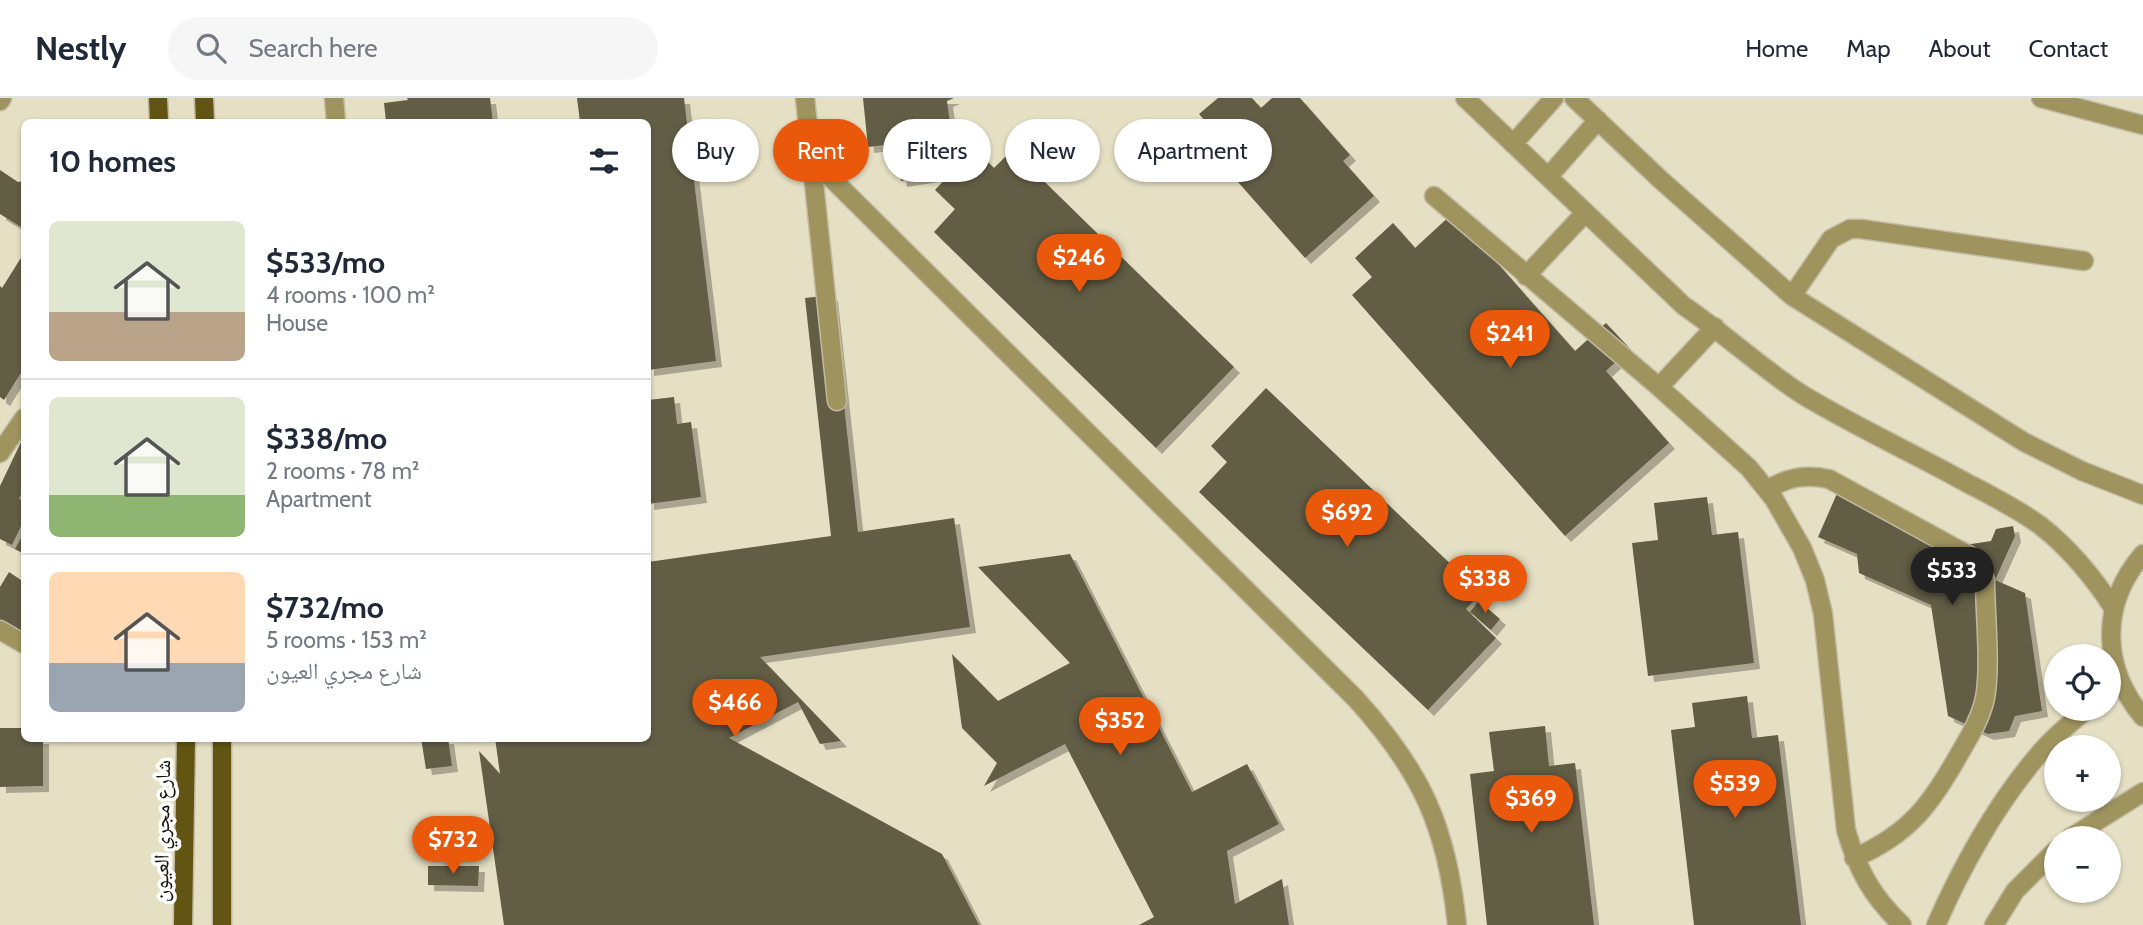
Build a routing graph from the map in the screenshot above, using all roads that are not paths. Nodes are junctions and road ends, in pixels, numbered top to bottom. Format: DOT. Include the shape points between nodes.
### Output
graph roads {
  1 [pos="158,98"];
  2 [pos="204,98"];
  3 [pos="334,98"];
  4 [pos="805,98"];
  5 [pos="1465,98"];
  6 [pos="1554,98"];
  7 [pos="1574,98"];
  8 [pos="2041,98"];
  9 [pos="159,119"];
  10 [pos="205,119"];
  11 [pos="336,119"];
  12 [pos="807,119"];
  13 [pos="1598,120"];
  14 [pos="2143,125"];
  15 [pos="1513,144"];
  16 [pos="1549,176"];
  17 [pos="814,182"];
  18 [pos="835,182"];
  19 [pos="1434,196"];
  20 [pos="1585,213"];
  21 [pos="2084,261"];
  22 [pos="1526,276"];
  23 [pos="1792,296"];
  24 [pos="1715,327"];
  25 [pos="1658,387"];
  26 [pos="837,401"];
  27 [pos="21,422"];
  28 [pos="0,453"];
  29 [pos="1767,490"];
  30 [pos="2143,495"];
  31 [pos="2143,554"];
  32 [pos="2114,609"];
  33 [pos="0,630"];
  34 [pos="21,641"];
  35 [pos="2112,644"];
  36 [pos="2121,692"];
  37 [pos="2143,717"];
  38 [pos="2074,721"];
  39 [pos="186,742"];
  40 [pos="222,742"];
  41 [pos="2143,792"];
  42 [pos="2089,826"];
  43 [pos="1854,858"];
  44 [pos="2044,862"];
  45 [pos="183,925"];
  46 [pos="222,925"];
  47 [pos="1457,925"];
  48 [pos="1902,925"];
  49 [pos="1936,925"];
  50 [pos="1994,925"];
  1 -- 9 [label="main road"];
  2 -- 10 [label="main road"];
  3 -- 11 [label="street"];
  4 -- 12 [label="street"];
  5 -- 15 [label="street"];
  6 -- 15 [label="street"];
  7 -- 13 [label="street"];
  8 -- 14 [label="street"];
  13 -- 16 [label="street"];
  13 -- 23 [label="street"];
  15 -- 16 [label="street"];
  16 -- 20 [label="street"];
  17 -- 26 [label="street"];
  18 -- 47 [label="street" via="1388,734 1414,773 1434,816 1448,860"];
  19 -- 22 [label="street"];
  20 -- 22 [label="street"];
  20 -- 24 [label="street" via="1684,306"];
  21 -- 23 [label="street" via="1850,229 1830,239"];
  22 -- 25 [label="street"];
  23 -- 30 [label="street" via="2024,442"];
  24 -- 25 [label="street"];
  24 -- 32 [label="street" via="1804,395 2040,525 2076,559"];
  25 -- 29 [label="street" via="1749,468"];
  27 -- 28 [label="street"];
  29 -- 43 [label="street" via="1786,517 1815,580 1846,830"];
  29 -- 43 [label="street" via="1791,478 1829,479 1970,556 1985,580 1985,698 1973,730 1918,816 1880,846"];
  31 -- 32 [label="street" via="2121,586"];
  32 -- 35 [label="street"];
  33 -- 34 [label="street"];
  36 -- 37 [label="street"];
  38 -- 49 [label="street" via="2041,752 2008,795 1950,892"];
  39 -- 45 [label="main road, شارع مجري العيون"];
  40 -- 46 [label="main road"];
  41 -- 42 [label="street"];
  43 -- 48 [label="street" via="1882,906"];
  44 -- 50 [label="street" via="2015,891"];
}
